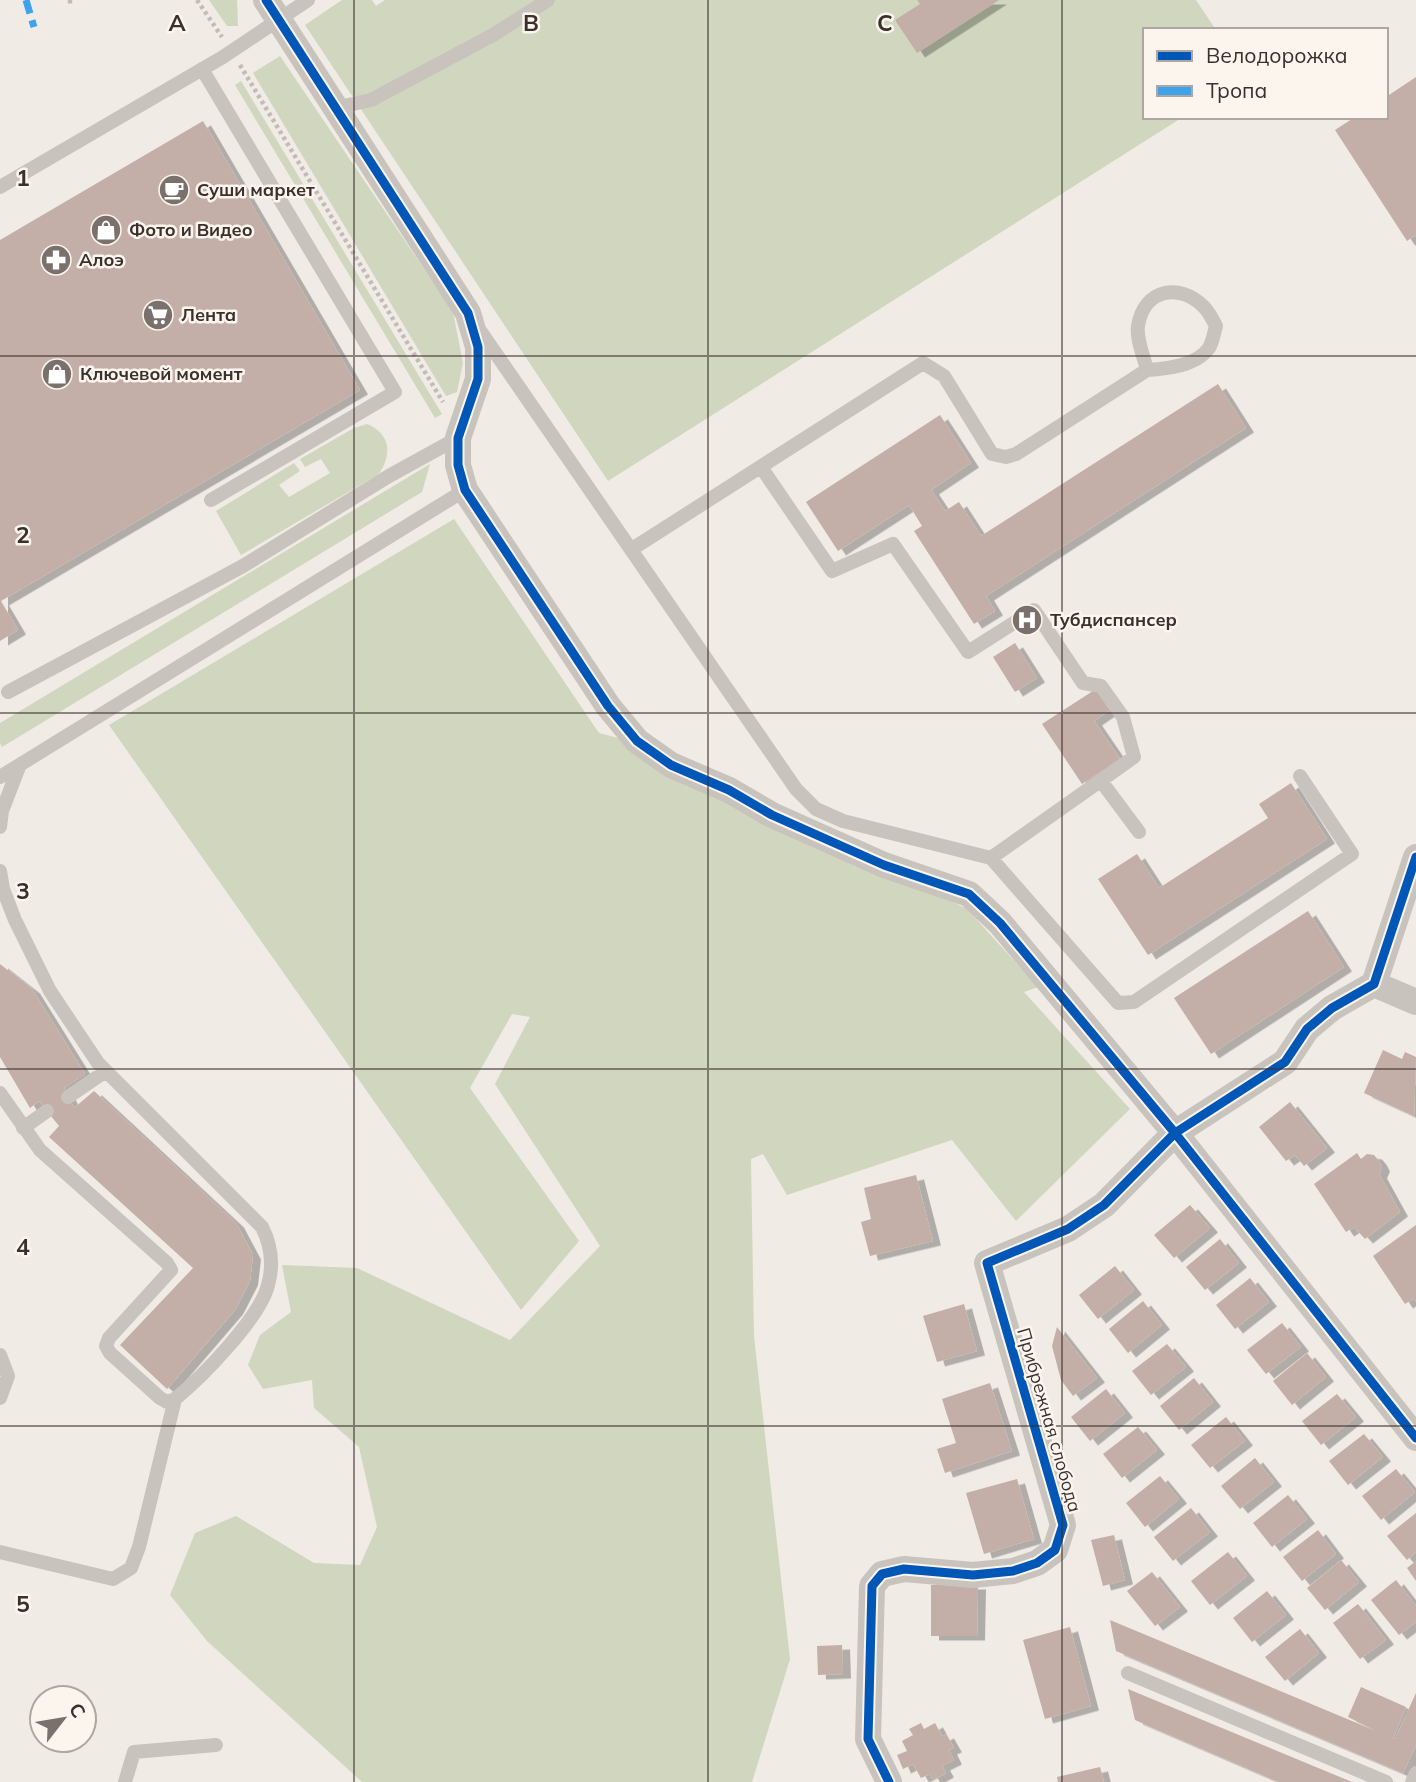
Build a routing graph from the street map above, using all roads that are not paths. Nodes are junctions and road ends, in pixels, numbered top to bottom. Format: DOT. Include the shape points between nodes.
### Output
graph roads {
  1 [pos="308,0"];
  2 [pos="548,0"];
  3 [pos="272,10"];
  4 [pos="202,69"];
  5 [pos="335,108"];
  6 [pos="0,187"];
  7 [pos="468,313"];
  8 [pos="1147,370"];
  9 [pos="459,434"];
  10 [pos="761,467"];
  11 [pos="465,490"];
  12 [pos="211,500"];
  13 [pos="632,549"];
  14 [pos="8,692"];
  15 [pos="19,767"];
  16 [pos="1300,776"];
  17 [pos="0,777"];
  18 [pos="1101,781"];
  19 [pos="0,827"];
  20 [pos="1139,832"];
  21 [pos="1416,857"];
  22 [pos="991,858"];
  23 [pos="0,871"];
  24 [pos="1374,984"];
  25 [pos="1416,1002"];
  26 [pos="106,1071"];
  27 [pos="0,1093"];
  28 [pos="68,1097"];
  29 [pos="47,1111"];
  30 [pos="23,1128"];
  31 [pos="1175,1133"];
  32 [pos="0,1355"];
  33 [pos="0,1398"];
  34 [pos="175,1399"];
  35 [pos="1416,1437"];
  36 [pos="0,1552"];
  37 [pos="1128,1673"];
  38 [pos="216,1745"];
  39 [pos="1416,1773"];
  40 [pos="125,1782"];
  41 [pos="889,1782"];
  42 [pos="1386,1782"];
  43 [pos="1412,1782"];
  1 -- 3 [label="lane"];
  2 -- 5 [label="lane" via="371,100"];
  3 -- 4 [label="lane" via="231,51"];
  3 -- 5 [label="street"];
  4 -- 6 [label="lane"];
  4 -- 12 [label="lane" via="396,392"];
  5 -- 7 [label="street"];
  7 -- 9 [label="street" via="478,347 478,379"];
  7 -- 13 [label="lane"];
  8 -- 8 [label="lane" via="1169,369 1209,348 1216,326 1204,307 1182,293 1163,292 1147,302 1138,327"];
  8 -- 10 [label="lane" via="1006,457 992,454 944,376 923,363"];
  9 -- 11 [label="street" via="458,464"];
  9 -- 14 [label="lane" via="243,566"];
  10 -- 13 [label="lane"];
  10 -- 18 [label="lane" via="832,571 893,544 968,652 1034,610 1083,683 1101,686 1123,717 1134,757"];
  11 -- 15 [label="lane"];
  11 -- 31 [label="street" via="608,706 637,741 671,765 772,815 884,865 969,894 1000,923"];
  13 -- 22 [label="lane" via="796,789 816,808 843,821"];
  15 -- 17 [label="lane"];
  15 -- 19 [label="lane"];
  16 -- 22 [label="lane" via="1352,854 1134,1002 1118,1003"];
  18 -- 20 [label="lane"];
  18 -- 22 [label="lane"];
  21 -- 24 [label="street"];
  23 -- 26 [label="lane" via="15,920 50,991"];
  24 -- 25 [label="street"];
  24 -- 31 [label="street" via="1307,1029 1285,1062"];
  26 -- 28 [label="lane"];
  26 -- 34 [label="lane" via="262,1227 270,1242 268,1287 253,1313 229,1345"];
  27 -- 30 [label="lane"];
  29 -- 30 [label="lane"];
  30 -- 34 [label="lane" via="40,1150 171,1270 108,1338 106,1346 160,1398 167,1402"];
  31 -- 35 [label="street"];
  31 -- 41 [label="street, Прибрежная слобода" via="1104,1205 1069,1229 987,1263 1063,1525 1055,1550 1037,1563 1013,1571 973,1575 904,1569 882,1574 872,1586 868,1739"];
  32 -- 33 [label="lane" via="8,1376"];
  34 -- 36 [label="lane" via="131,1568 113,1579"];
  37 -- 42 [label="lane"];
  38 -- 40 [label="lane" via="134,1752"];
  39 -- 43 [label="lane"];
}
